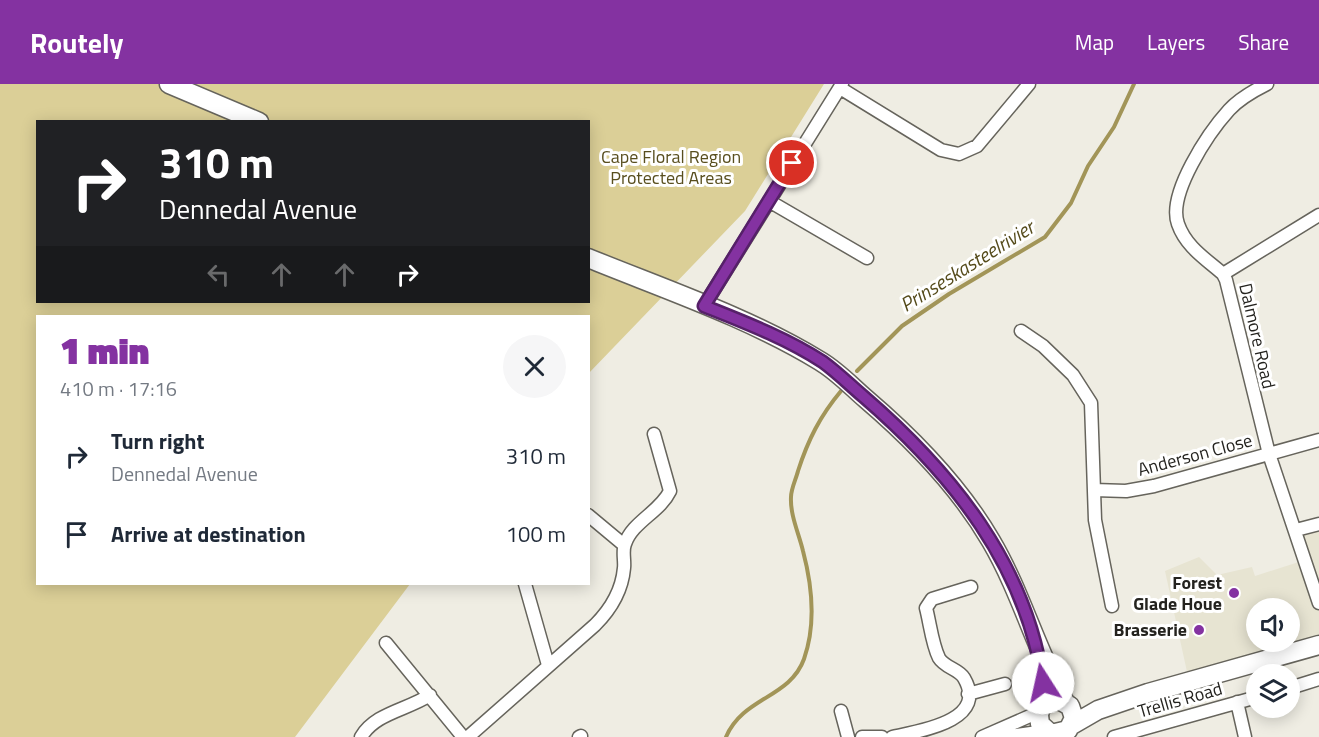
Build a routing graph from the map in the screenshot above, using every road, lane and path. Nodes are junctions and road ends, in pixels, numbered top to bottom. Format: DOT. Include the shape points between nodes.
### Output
graph roads {
  1 [pos="170,84"];
  2 [pos="1029,84"];
  3 [pos="1267,84"];
  4 [pos="841,86"];
  5 [pos="254,120"];
  6 [pos="769,201"];
  7 [pos="1319,215"];
  8 [pos="867,258"];
  9 [pos="590,259"];
  10 [pos="1224,274"];
  11 [pos="704,306"];
  12 [pos="1021,330"];
  13 [pos="654,434"];
  14 [pos="1319,440"];
  15 [pos="1269,454"];
  16 [pos="1094,490"];
  17 [pos="590,517"];
  18 [pos="1319,524"];
  19 [pos="1296,530"];
  20 [pos="624,545"];
  21 [pos="525,585"];
  22 [pos="971,587"];
  23 [pos="1319,603"];
  24 [pos="1112,606"];
  25 [pos="1036,642"];
  26 [pos="386,643"];
  27 [pos="1319,645"];
  28 [pos="548,665"];
  29 [pos="1319,679"];
  30 [pos="1005,684"];
  31 [pos="1300,685"];
  32 [pos="1148,693"];
  33 [pos="968,694"];
  34 [pos="430,696"];
  35 [pos="1246,700"];
  36 [pos="1238,702"];
  37 [pos="1066,703"];
  38 [pos="1041,709"];
  39 [pos="841,711"];
  40 [pos="1071,730"];
  41 [pos="1048,734"];
  42 [pos="361,737"];
  43 [pos="463,737"];
  44 [pos="468,737"];
  45 [pos="848,737"];
  46 [pos="862,737"];
  47 [pos="882,737"];
  48 [pos="892,737"];
  49 [pos="982,737"];
  50 [pos="1001,737"];
  51 [pos="1114,737"];
  52 [pos="1245,737"];
  1 -- 5 [label="main road"];
  2 -- 4 [label="street" via="977,146 959,154 941,150"];
  3 -- 10 [label="street, Dalmore Road" via="1237,102 1213,130 1177,202 1177,222 1188,244"];
  4 -- 6 [label="street"];
  6 -- 8 [label="street"];
  6 -- 11 [label="street"];
  7 -- 10 [label="street"];
  9 -- 11 [label="main road"];
  10 -- 15 [label="street, Dalmore Road"];
  11 -- 25 [label="main road" via="776,336 821,362 901,429 952,484 982,526 1011,579"];
  12 -- 16 [label="street" via="1073,375 1088,395 1093,416"];
  13 -- 20 [label="street" via="670,491"];
  14 -- 15 [label="street, Anderson Close"];
  15 -- 16 [label="street, Anderson Close" via="1148,488"];
  15 -- 19 [label="street, Dalmore Road"];
  16 -- 24 [label="street" via="1095,520"];
  17 -- 20 [label="street"];
  18 -- 19 [label="street"];
  19 -- 23 [label="street, Dalmore Road"];
  20 -- 28 [label="street" via="623,577 613,604"];
  21 -- 28 [label="street"];
  22 -- 33 [label="street" via="932,599 926,608 940,659 962,675"];
  25 -- 37 [label="main road"];
  25 -- 38 [label="main road" via="1043,683"];
  26 -- 34 [label="street"];
  27 -- 32 [label="main road"];
  28 -- 44 [label="street"];
  29 -- 31 [label="street"];
  30 -- 33 [label="street"];
  32 -- 37 [label="main road"];
  32 -- 40 [label="main road" via="1102,708"];
  33 -- 48 [label="street" via="966,708 955,720"];
  34 -- 42 [label="street" via="375,721"];
  34 -- 43 [label="street"];
  35 -- 36 [label="street, Trellis Road"];
  36 -- 51 [label="street, Trellis Road"];
  36 -- 52 [label="street"];
  37 -- 38 [label="main road" via="1054,700"];
  37 -- 40 [label="main road" via="1073,712"];
  38 -- 41 [label="main road" via="1040,724"];
  38 -- 49 [label="street"];
  39 -- 45 [label="street"];
  40 -- 41 [label="main road"];
  41 -- 50 [label="street"];
  46 -- 47 [label="street"];
}
